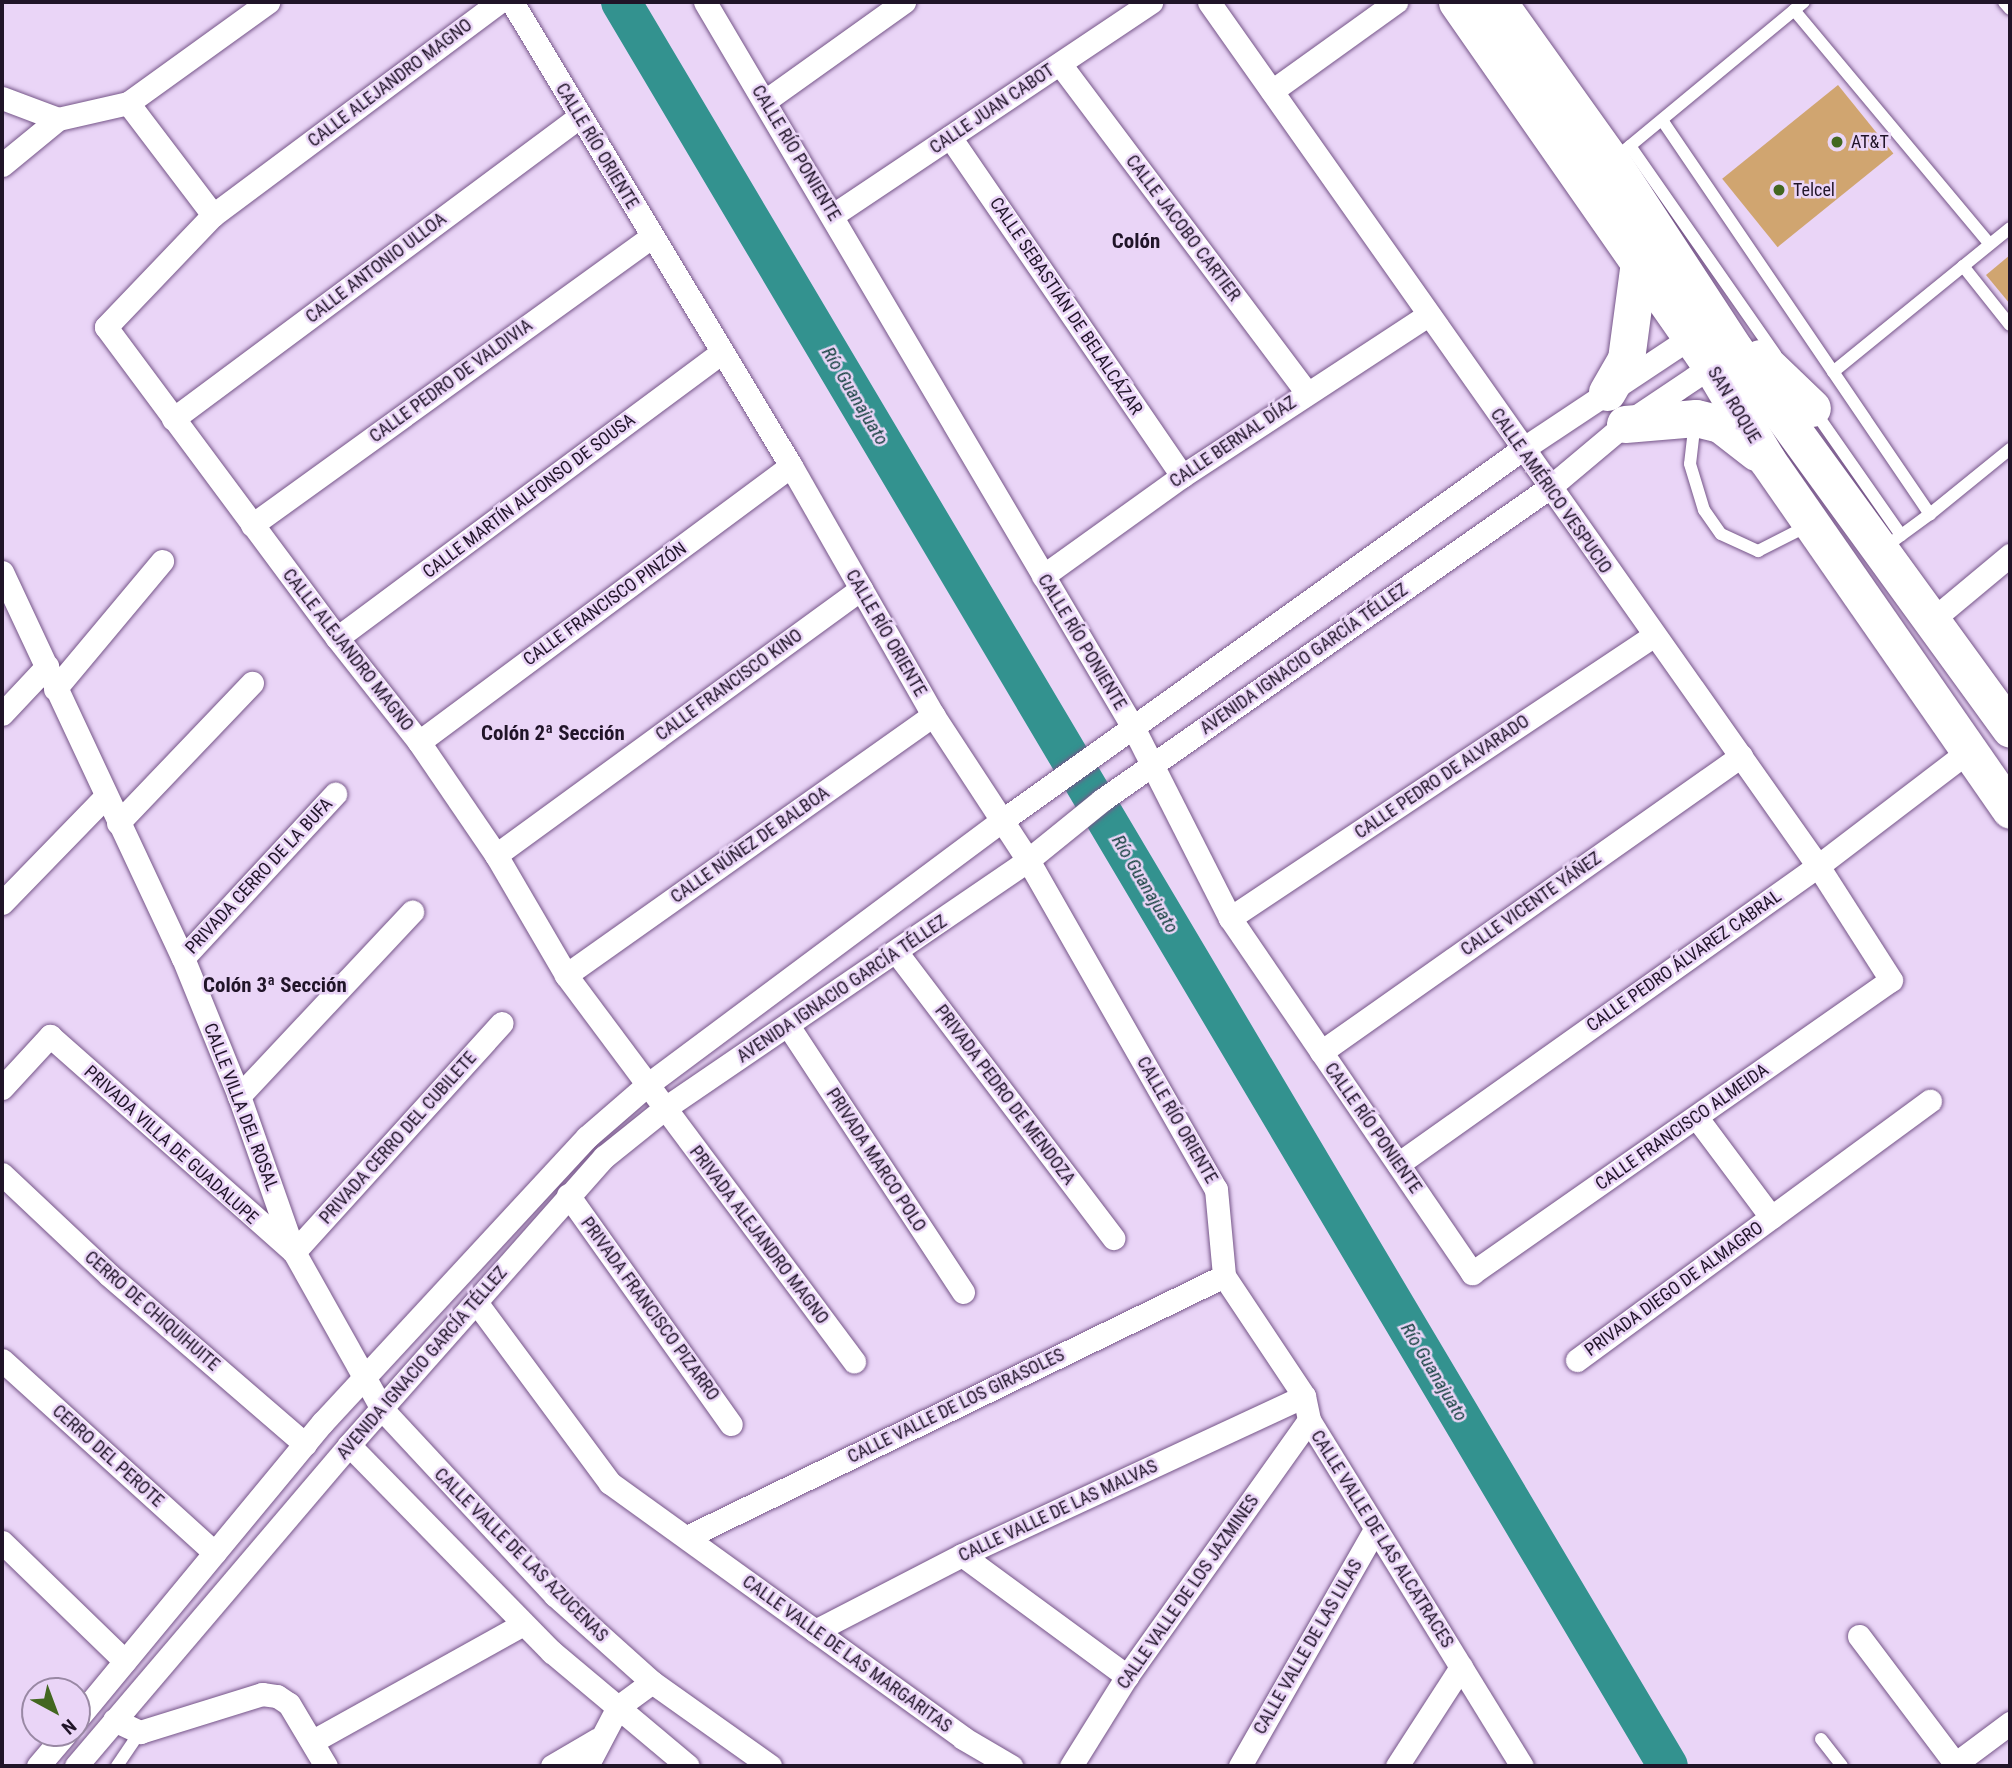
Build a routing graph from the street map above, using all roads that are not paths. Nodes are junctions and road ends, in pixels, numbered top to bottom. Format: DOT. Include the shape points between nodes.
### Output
graph roads {
  1 [pos="268,2"];
  2 [pos="499,2"];
  3 [pos="512,2"];
  4 [pos="705,2"];
  5 [pos="904,2"];
  6 [pos="1151,2"];
  7 [pos="1209,2"];
  8 [pos="1396,2"];
  9 [pos="1457,2"];
  10 [pos="1498,2"];
  11 [pos="2004,2"];
  12 [pos="1799,6"];
  13 [pos="2010,9"];
  14 [pos="1060,64"];
  15 [pos="1272,91"];
  16 [pos="2,98"];
  17 [pos="765,101"];
  18 [pos="128,103"];
  19 [pos="579,117"];
  20 [pos="58,120"];
  21 [pos="1662,120"];
  22 [pos="950,137"];
  23 [pos="1630,160"];
  24 [pos="2,165"];
  25 [pos="214,215"];
  26 [pos="833,215"];
  27 [pos="2010,228"];
  28 [pos="651,237"];
  29 [pos="1990,244"];
  30 [pos="1639,262"];
  31 [pos="1963,266"];
  32 [pos="1428,315"];
  33 [pos="2010,325"];
  34 [pos="1710,334"];
  35 [pos="721,353"];
  36 [pos="1833,372"];
  37 [pos="1306,392"];
  38 [pos="1607,392"];
  39 [pos="1812,408"];
  40 [pos="1696,418"];
  41 [pos="173,419"];
  42 [pos="1625,424"];
  43 [pos="2010,449"];
  44 [pos="1521,450"];
  45 [pos="1768,460"];
  46 [pos="791,466"];
  47 [pos="1182,476"];
  48 [pos="1550,487"];
  49 [pos="1930,514"];
  50 [pos="1811,524"];
  51 [pos="252,525"];
  52 [pos="1890,542"];
  53 [pos="2010,555"];
  54 [pos="162,561"];
  55 [pos="2,572"];
  56 [pos="1043,576"];
  57 [pos="861,589"];
  58 [pos="1932,620"];
  59 [pos="1653,636"];
  60 [pos="337,638"];
  61 [pos="47,666"];
  62 [pos="252,683"];
  63 [pos="55,690"];
  64 [pos="2,714"];
  65 [pos="933,715"];
  66 [pos="2010,729"];
  67 [pos="1130,732"];
  68 [pos="419,742"];
  69 [pos="1966,753"];
  70 [pos="1741,756"];
  71 [pos="1148,769"];
  72 [pos="335,794"];
  73 [pos="104,798"];
  74 [pos="2010,810"];
  75 [pos="1011,814"];
  76 [pos="118,823"];
  77 [pos="1037,853"];
  78 [pos="496,855"];
  79 [pos="1818,866"];
  80 [pos="2,903"];
  81 [pos="412,912"];
  82 [pos="1230,918"];
  83 [pos="897,953"];
  84 [pos="183,958"];
  85 [pos="566,975"];
  86 [pos="1891,980"];
  87 [pos="502,1023"];
  88 [pos="789,1027"];
  89 [pos="1321,1052"];
  90 [pos="647,1085"];
  91 [pos="2,1088"];
  92 [pos="239,1096"];
  93 [pos="1930,1101"];
  94 [pos="665,1108"];
  95 [pos="1698,1118"];
  96 [pos="1398,1164"];
  97 [pos="2,1174"];
  98 [pos="568,1195"];
  99 [pos="1771,1217"];
  100 [pos="1113,1238"];
  101 [pos="293,1252"];
  102 [pos="1472,1273"];
  103 [pos="1224,1276"];
  104 [pos="962,1293"];
  105 [pos="476,1302"];
  106 [pos="2,1360"];
  107 [pos="1577,1360"];
  108 [pos="854,1361"];
  109 [pos="363,1378"];
  110 [pos="1304,1396"];
  111 [pos="383,1409"];
  112 [pos="1309,1420"];
  113 [pos="732,1423"];
  114 [pos="305,1444"];
  115 [pos="349,1445"];
  116 [pos="1375,1529"];
  117 [pos="687,1536"];
  118 [pos="2,1542"];
  119 [pos="215,1553"];
  120 [pos="962,1555"];
  121 [pos="523,1625"];
  122 [pos="815,1631"];
  123 [pos="1859,1636"];
  124 [pos="125,1661"];
  125 [pos="1461,1667"];
  126 [pos="1127,1676"];
  127 [pos="652,1682"];
  128 [pos="91,1702"];
  129 [pos="618,1707"];
  130 [pos="114,1720"];
  131 [pos="2010,1723"];
  132 [pos="140,1732"];
  133 [pos="598,1739"];
  134 [pos="1821,1739"];
  135 [pos="313,1741"];
  136 [pos="54,1747"];
  137 [pos="1955,1765"];
  138 [pos="38,1766"];
  139 [pos="76,1766"];
  140 [pos="117,1766"];
  141 [pos="326,1766"];
  142 [pos="552,1766"];
  143 [pos="587,1766"];
  144 [pos="688,1766"];
  145 [pos="770,1766"];
  146 [pos="1011,1766"];
  147 [pos="1071,1766"];
  148 [pos="1240,1766"];
  149 [pos="1397,1766"];
  150 [pos="1522,1766"];
  151 [pos="1842,1766"];
  1 -- 18 [label="street"];
  2 -- 25 [label="street, CALLE ALEJANDRO MAGNO"];
  3 -- 19 [label="street, CALLE RÍO ORIENTE"];
  4 -- 17 [label="street, CALLE RÍO PONIENTE"];
  5 -- 17 [label="street"];
  6 -- 14 [label="street, CALLE JUAN CABOT"];
  7 -- 15 [label="street, CALLE AMÉRICO VESPUCIO"];
  8 -- 15 [label="street"];
  9 -- 30 [label="main road, SAN ROQUE"];
  10 -- 23 [label="main road"];
  11 -- 13 [label="lane"];
  12 -- 21 [label="lane"];
  12 -- 29 [label="lane"];
  14 -- 22 [label="street, CALLE JUAN CABOT"];
  14 -- 37 [label="street, CALLE JACOBO CARTIER"];
  15 -- 32 [label="street, CALLE AMÉRICO VESPUCIO"];
  16 -- 20 [label="street"];
  17 -- 26 [label="street, CALLE RÍO PONIENTE"];
  18 -- 20 [label="street"];
  18 -- 25 [label="street"];
  19 -- 28 [label="street, CALLE RÍO ORIENTE"];
  19 -- 41 [label="street, CALLE ANTONIO ULLOA"];
  20 -- 24 [label="street"];
  21 -- 23 [label="lane"];
  21 -- 36 [label="lane"];
  22 -- 26 [label="street, CALLE JUAN CABOT"];
  22 -- 47 [label="street, CALLE SEBASTIÁN DE BELALCÁZAR"];
  23 -- 34 [label="main road" via="1689,243 1700,275"];
  23 -- 39 [label="lane"];
  25 -- 41 [label="street, CALLE ALEJANDRO MAGNO" via="106,327"];
  26 -- 56 [label="street, CALLE RÍO PONIENTE"];
  27 -- 29 [label="lane"];
  28 -- 35 [label="street, CALLE RÍO ORIENTE"];
  28 -- 51 [label="street, CALLE PEDRO DE VALDIVIA"];
  29 -- 31 [label="lane"];
  30 -- 34 [label="main road, SAN ROQUE"];
  30 -- 38 [label="main road" via="1626,359"];
  31 -- 33 [label="lane"];
  31 -- 36 [label="lane"];
  32 -- 37 [label="street, CALLE BERNAL DÍAZ"];
  32 -- 44 [label="street, CALLE AMÉRICO VESPUCIO"];
  34 -- 38 [label="street, AVENIDA IGNACIO GARCÍA TÉLLEZ"];
  34 -- 39 [label="main road" via="1777,371"];
  34 -- 42 [label="street, AVENIDA IGNACIO GARCÍA TÉLLEZ"];
  34 -- 45 [label="main road, SAN ROQUE"];
  34 -- 52 [label="main road, SAN ROQUE"];
  35 -- 46 [label="street, CALLE RÍO ORIENTE"];
  35 -- 60 [label="street, CALLE MARTÍN ALFONSO DE SOUSA"];
  36 -- 49 [label="lane"];
  37 -- 47 [label="street, CALLE BERNAL DÍAZ"];
  38 -- 44 [label="street, AVENIDA IGNACIO GARCÍA TÉLLEZ"];
  39 -- 52 [label="lane"];
  40 -- 42 [label="main road"];
  40 -- 45 [label="main road" via="1720,424"];
  40 -- 50 [label="lane" via="1690,464 1704,510 1721,534 1758,551"];
  41 -- 51 [label="street, CALLE ALEJANDRO MAGNO"];
  42 -- 48 [label="street, AVENIDA IGNACIO GARCÍA TÉLLEZ"];
  43 -- 49 [label="lane"];
  44 -- 48 [label="street, CALLE AMÉRICO VESPUCIO"];
  44 -- 67 [label="street, AVENIDA IGNACIO GARCÍA TÉLLEZ"];
  45 -- 50 [label="main road, SAN ROQUE"];
  46 -- 57 [label="street, CALLE RÍO ORIENTE"];
  46 -- 68 [label="street, CALLE FRANCISCO PINZÓN"];
  47 -- 56 [label="street, CALLE BERNAL DÍAZ"];
  48 -- 59 [label="street, CALLE AMÉRICO VESPUCIO"];
  48 -- 71 [label="street, AVENIDA IGNACIO GARCÍA TÉLLEZ"];
  49 -- 52 [label="lane"];
  50 -- 69 [label="main road, SAN ROQUE"];
  51 -- 60 [label="street, CALLE ALEJANDRO MAGNO"];
  52 -- 58 [label="main road, SAN ROQUE"];
  53 -- 58 [label="street"];
  54 -- 63 [label="street"];
  55 -- 61 [label="street, CALLE VILLA DEL ROSAL"];
  56 -- 67 [label="street, CALLE RÍO PONIENTE"];
  57 -- 65 [label="street, CALLE RÍO ORIENTE"];
  57 -- 78 [label="street, CALLE FRANCISCO KINO"];
  58 -- 66 [label="main road, SAN ROQUE"];
  59 -- 70 [label="street, CALLE AMÉRICO VESPUCIO"];
  59 -- 82 [label="street, CALLE PEDRO DE ALVARADO"];
  60 -- 68 [label="street, CALLE ALEJANDRO MAGNO"];
  61 -- 63 [label="street, CALLE VILLA DEL ROSAL"];
  61 -- 64 [label="street"];
  62 -- 76 [label="street"];
  63 -- 73 [label="street, CALLE VILLA DEL ROSAL"];
  65 -- 75 [label="street, CALLE RÍO ORIENTE"];
  65 -- 85 [label="street, CALLE NÚÑEZ DE BALBOA"];
  67 -- 71 [label="street, CALLE RÍO PONIENTE"];
  67 -- 75 [label="street, AVENIDA IGNACIO GARCÍA TÉLLEZ"];
  68 -- 78 [label="street, CALLE ALEJANDRO MAGNO"];
  69 -- 74 [label="main road, SAN ROQUE"];
  69 -- 79 [label="street, CALLE PEDRO ÁLVAREZ CABRAL"];
  70 -- 79 [label="street, CALLE AMÉRICO VESPUCIO"];
  70 -- 89 [label="street, CALLE VICENTE YÁÑEZ"];
  71 -- 77 [label="street, AVENIDA IGNACIO GARCÍA TÉLLEZ"];
  71 -- 82 [label="street, CALLE RÍO PONIENTE"];
  72 -- 84 [label="street, PRIVADA CERRO DE LA BUFA"];
  73 -- 76 [label="street, CALLE VILLA DEL ROSAL"];
  73 -- 80 [label="street"];
  75 -- 77 [label="street, CALLE RÍO ORIENTE"];
  75 -- 90 [label="street, AVENIDA IGNACIO GARCÍA TÉLLEZ"];
  76 -- 84 [label="street, CALLE VILLA DEL ROSAL"];
  77 -- 83 [label="street, AVENIDA IGNACIO GARCÍA TÉLLEZ"];
  77 -- 103 [label="street, CALLE RÍO ORIENTE" via="1216,1189"];
  78 -- 85 [label="street, CALLE ALEJANDRO MAGNO"];
  79 -- 86 [label="street, CALLE AMÉRICO VESPUCIO"];
  79 -- 96 [label="street, CALLE PEDRO ÁLVAREZ CABRAL"];
  81 -- 92 [label="street"];
  82 -- 89 [label="street, CALLE RÍO PONIENTE"];
  83 -- 88 [label="street, AVENIDA IGNACIO GARCÍA TÉLLEZ"];
  83 -- 100 [label="street, PRIVADA PEDRO DE MENDOZA"];
  84 -- 92 [label="street, CALLE VILLA DEL ROSAL"];
  85 -- 90 [label="street, CALLE ALEJANDRO MAGNO"];
  86 -- 95 [label="street, CALLE FRANCISCO ALMEIDA"];
  87 -- 101 [label="street, PRIVADA CERRO DEL CUBILETE"];
  88 -- 94 [label="street, AVENIDA IGNACIO GARCÍA TÉLLEZ"];
  88 -- 104 [label="street, PRIVADA MARCO POLO"];
  89 -- 96 [label="street, CALLE RÍO PONIENTE"];
  90 -- 94 [label="street, CALLE ALEJANDRO MAGNO"];
  90 -- 109 [label="street, AVENIDA IGNACIO GARCÍA TÉLLEZ" via="587,1137"];
  91 -- 101 [label="street, PRIVADA VILLA DE GUADALUPE" via="50,1036"];
  92 -- 101 [label="street, CALLE VILLA DEL ROSAL"];
  93 -- 99 [label="street, PRIVADA DIEGO DE ALMAGRO"];
  94 -- 98 [label="street, AVENIDA IGNACIO GARCÍA TÉLLEZ" via="604,1157"];
  94 -- 108 [label="street, PRIVADA ALEJANDRO MAGNO"];
  95 -- 99 [label="street, PRIVADA DIEGO DE ALMAGRO"];
  95 -- 102 [label="street, CALLE FRANCISCO ALMEIDA"];
  96 -- 102 [label="street, CALLE RÍO PONIENTE"];
  97 -- 114 [label="street, CERRO DE CHIQUIHUITE" via="109,1275"];
  98 -- 105 [label="street, AVENIDA IGNACIO GARCÍA TÉLLEZ"];
  98 -- 113 [label="street, PRIVADA FRANCISCO PIZARRO"];
  99 -- 107 [label="street, PRIVADA DIEGO DE ALMAGRO"];
  101 -- 109 [label="street, CALLE VILLA DEL ROSAL"];
  103 -- 110 [label="street, CALLE VALLE DE LAS ALCATRACES"];
  103 -- 117 [label="street, CALLE VALLE DE LOS GIRASOLES"];
  105 -- 111 [label="street, AVENIDA IGNACIO GARCÍA TÉLLEZ"];
  105 -- 117 [label="street, CALLE VALLE DE LAS MARGARITAS" via="610,1483"];
  106 -- 119 [label="street, CERRO DEL PEROTE"];
  109 -- 111 [label="street, CALLE VILLA DEL ROSAL"];
  109 -- 114 [label="street, AVENIDA IGNACIO GARCÍA TÉLLEZ"];
  110 -- 112 [label="street, CALLE VALLE DE LAS ALCATRACES"];
  110 -- 120 [label="street, CALLE VALLE DE LAS MALVAS"];
  111 -- 115 [label="street, AVENIDA IGNACIO GARCÍA TÉLLEZ"];
  111 -- 127 [label="street, CALLE VALLE DE LAS AZUCENAS" via="555,1595"];
  112 -- 116 [label="street, CALLE VALLE DE LAS ALCATRACES"];
  112 -- 126 [label="street, CALLE VALLE DE LOS JAZMINES"];
  114 -- 119 [label="street, AVENIDA IGNACIO GARCÍA TÉLLEZ"];
  115 -- 121 [label="street"];
  115 -- 130 [label="street, AVENIDA IGNACIO GARCÍA TÉLLEZ"];
  116 -- 125 [label="street, CALLE VALLE DE LAS ALCATRACES"];
  116 -- 148 [label="street, CALLE VALLE DE LAS LILAS"];
  117 -- 122 [label="street, CALLE VALLE DE LAS MARGARITAS"];
  118 -- 124 [label="street"];
  119 -- 124 [label="street, AVENIDA IGNACIO GARCÍA TÉLLEZ"];
  120 -- 122 [label="street, CALLE VALLE DE LAS MALVAS"];
  120 -- 126 [label="street"];
  121 -- 129 [label="street"];
  121 -- 135 [label="street"];
  122 -- 146 [label="street, CALLE VALLE DE LAS MARGARITAS" via="963,1738"];
  123 -- 137 [label="street"];
  124 -- 128 [label="street, AVENIDA IGNACIO GARCÍA TÉLLEZ"];
  125 -- 149 [label="street"];
  125 -- 150 [label="street, CALLE VALLE DE LAS ALCATRACES"];
  126 -- 147 [label="street, CALLE VALLE DE LOS JAZMINES"];
  127 -- 129 [label="street"];
  127 -- 145 [label="street, CALLE VALLE DE LAS AZUCENAS"];
  129 -- 133 [label="street"];
  129 -- 144 [label="street"];
  130 -- 132 [label="street"];
  130 -- 139 [label="street, AVENIDA IGNACIO GARCÍA TÉLLEZ"];
  131 -- 137 [label="street"];
  132 -- 135 [label="street" via="262,1694 289,1703"];
  132 -- 140 [label="lane"];
  133 -- 142 [label="street"];
  133 -- 143 [label="street"];
  134 -- 151 [label="lane"];
  135 -- 141 [label="street"];
  136 -- 138 [label="street"];
}
